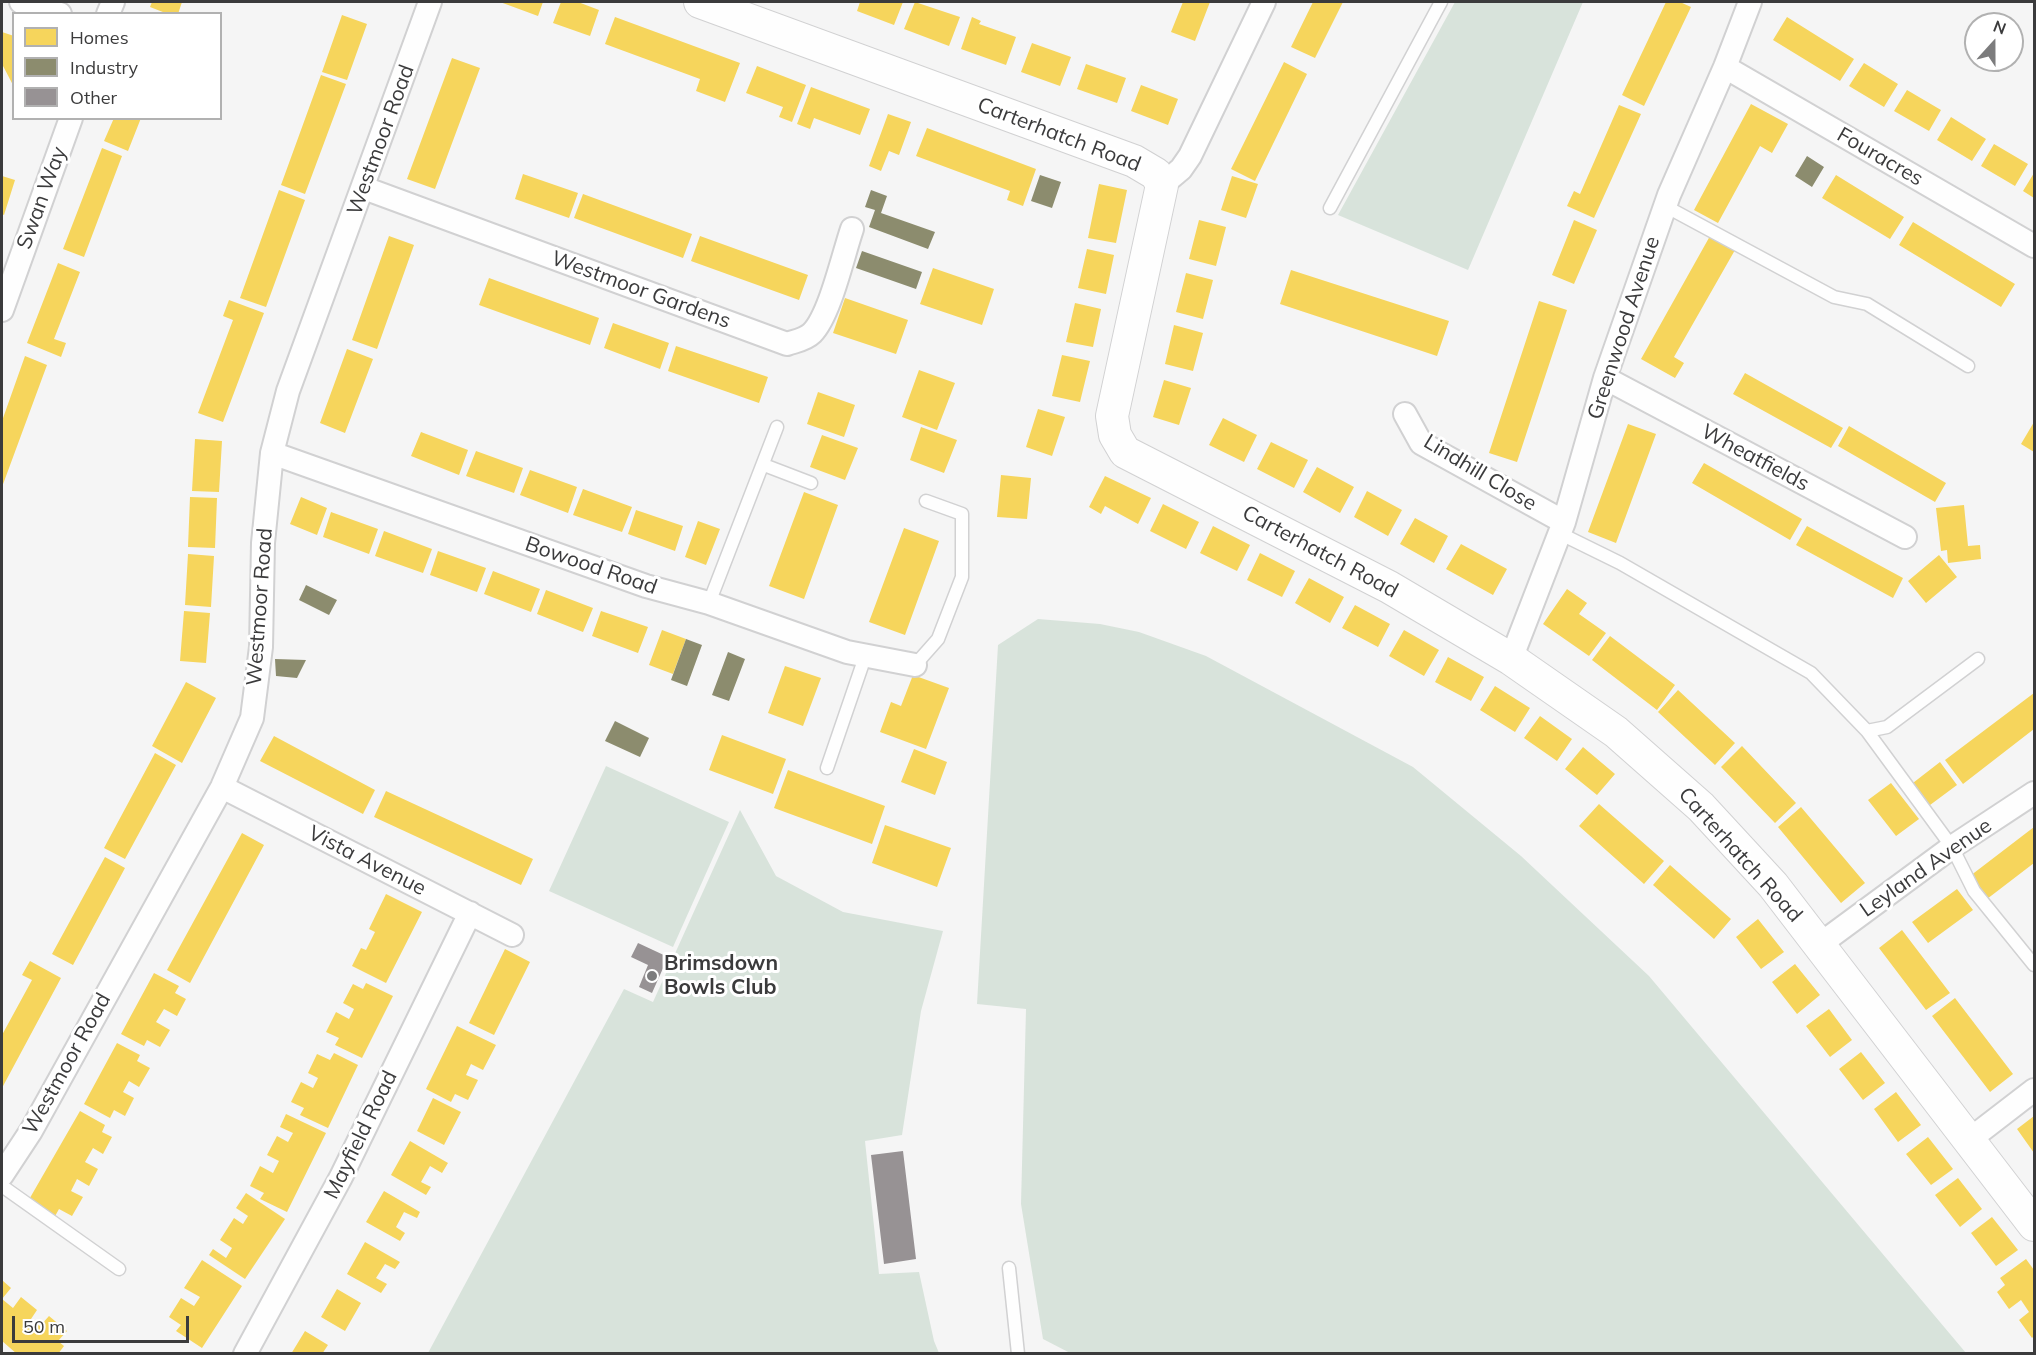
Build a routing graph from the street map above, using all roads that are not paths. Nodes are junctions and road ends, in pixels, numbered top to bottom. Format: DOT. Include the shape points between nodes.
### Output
graph roads {
  1 [pos="21,2"];
  2 [pos="430,2"];
  3 [pos="700,2"];
  4 [pos="1264,2"];
  5 [pos="1441,2"];
  6 [pos="1750,2"];
  7 [pos="54,12"];
  8 [pos="1725,67"];
  9 [pos="70,120"];
  10 [pos="1162,185"];
  11 [pos="364,188"];
  12 [pos="1665,206"];
  13 [pos="1330,208"];
  14 [pos="852,229"];
  15 [pos="2034,246"];
  16 [pos="9,266"];
  17 [pos="2,310"];
  18 [pos="1968,366"];
  19 [pos="1605,378"];
  20 [pos="1405,414"];
  21 [pos="777,427"];
  22 [pos="272,453"];
  23 [pos="764,465"];
  24 [pos="811,483"];
  25 [pos="926,501"];
  26 [pos="1562,527"];
  27 [pos="1905,537"];
  28 [pos="709,603"];
  29 [pos="865,657"];
  30 [pos="1511,659"];
  31 [pos="1978,659"];
  32 [pos="915,665"];
  33 [pos="1867,731"];
  34 [pos="827,768"];
  35 [pos="222,787"];
  36 [pos="2034,793"];
  37 [pos="1952,848"];
  38 [pos="470,913"];
  39 [pos="512,935"];
  40 [pos="1819,945"];
  41 [pos="2034,965"];
  42 [pos="2034,1090"];
  43 [pos="1969,1140"];
  44 [pos="2,1175"];
  45 [pos="2,1186"];
  46 [pos="2034,1225"];
  47 [pos="1009,1268"];
  48 [pos="119,1269"];
  49 [pos="245,1353"];
  50 [pos="1018,1353"];
  1 -- 7 [label="street"];
  2 -- 11 [label="street, Westmoor Road"];
  3 -- 10 [label="street, Carterhatch Road" via="1146,166"];
  4 -- 10 [label="street" via="1190,156"];
  5 -- 13 [label="lane"];
  6 -- 8 [label="street, Greenwood Avenue"];
  8 -- 12 [label="street, Greenwood Avenue"];
  8 -- 15 [label="street, Fouracres"];
  9 -- 16 [label="street, Swan Way"];
  10 -- 30 [label="street, Carterhatch Road" via="1112,416 1125,452 1389,587"];
  11 -- 14 [label="street, Westmoor Gardens" via="787,344 812,332 824,315"];
  11 -- 22 [label="street, Westmoor Road" via="288,391"];
  12 -- 18 [label="lane" via="1834,297 1867,304"];
  12 -- 19 [label="street, Greenwood Avenue"];
  16 -- 17 [label="street, Swan Way"];
  19 -- 26 [label="street, Greenwood Avenue"];
  19 -- 27 [label="street, Wheatfields"];
  20 -- 26 [label="street, Lindhill Close" via="1421,443"];
  21 -- 23 [label="lane"];
  22 -- 28 [label="street, Bowood Road" via="646,586"];
  22 -- 35 [label="street, Westmoor Road" via="263,543 261,647 252,718"];
  23 -- 24 [label="lane"];
  23 -- 28 [label="lane"];
  25 -- 32 [label="lane" via="963,514 962,577 938,639"];
  26 -- 30 [label="street, Greenwood Avenue"];
  26 -- 33 [label="lane" via="1811,673"];
  28 -- 29 [label="street, Bowood Road"];
  29 -- 32 [label="street, Bowood Road"];
  29 -- 34 [label="lane"];
  30 -- 40 [label="street, Carterhatch Road" via="1616,732 1701,807 1773,885"];
  31 -- 33 [label="lane" via="1887,727"];
  33 -- 37 [label="lane"];
  35 -- 38 [label="street, Vista Avenue"];
  35 -- 44 [label="street, Westmoor Road" via="31,1131"];
  36 -- 37 [label="street, Leyland Avenue"];
  37 -- 40 [label="street, Leyland Avenue"];
  37 -- 41 [label="lane" via="1974,891"];
  38 -- 39 [label="street, Vista Avenue"];
  38 -- 49 [label="street, Mayfield Road" via="341,1177"];
  40 -- 43 [label="street, Carterhatch Road"];
  42 -- 43 [label="street"];
  43 -- 46 [label="street, Carterhatch Road"];
  45 -- 48 [label="lane"];
  47 -- 50 [label="lane"];
}
